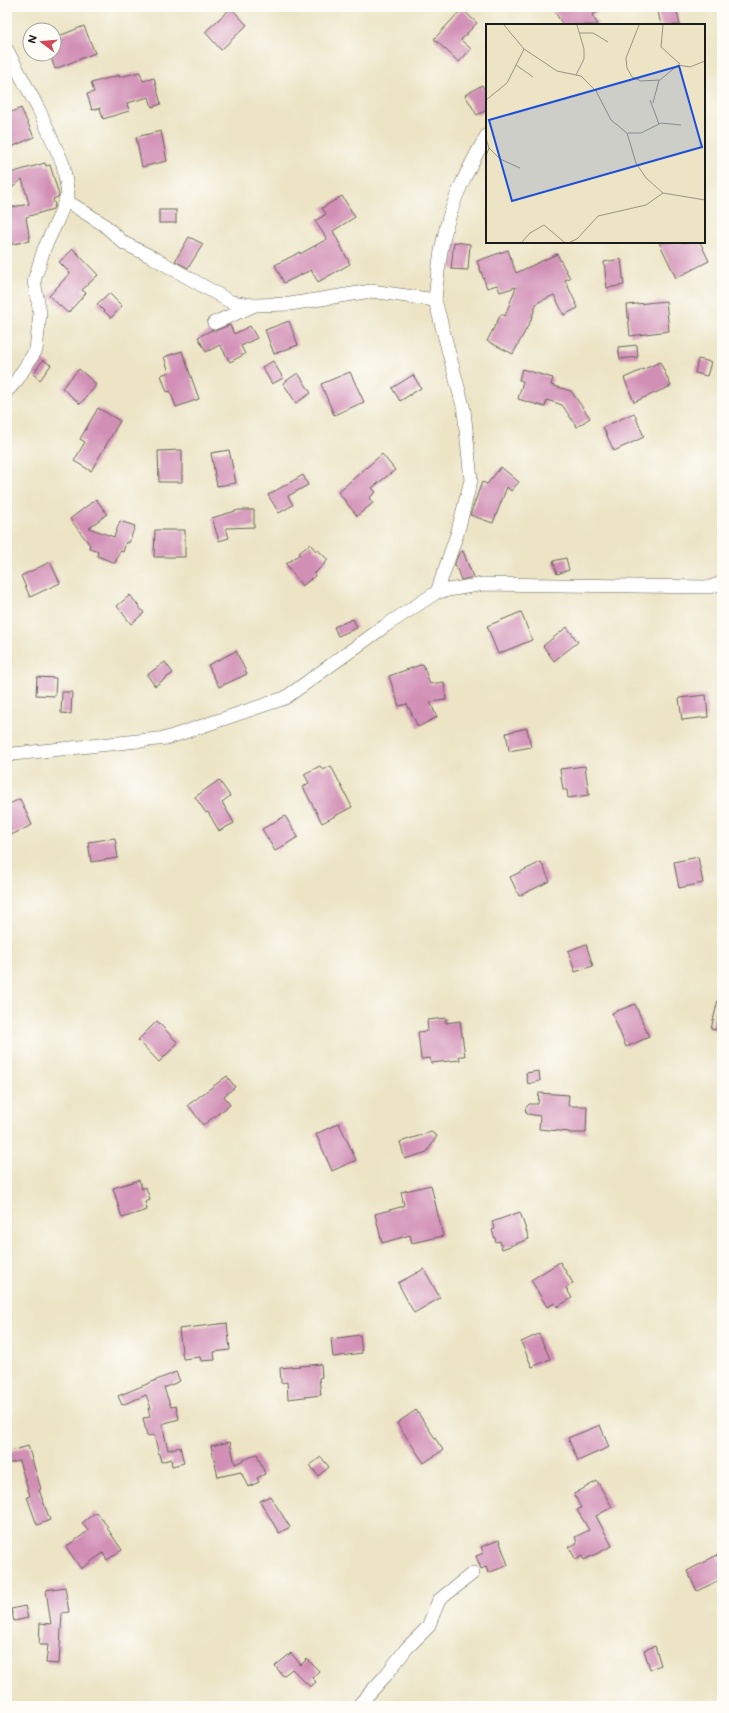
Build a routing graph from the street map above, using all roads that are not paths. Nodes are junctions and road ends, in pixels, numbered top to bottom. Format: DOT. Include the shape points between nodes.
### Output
graph roads {
  1 [pos="7,50"];
  2 [pos="486,137"];
  3 [pos="66,200"];
  4 [pos="435,300"];
  5 [pos="255,305"];
  6 [pos="214,323"];
  7 [pos="7,391"];
  8 [pos="722,583"];
  9 [pos="437,592"];
  10 [pos="7,757"];
  11 [pos="473,1573"];
  12 [pos="358,1706"];
  1 -- 3 [label="street" via="39,110 63,164 68,194"];
  2 -- 4 [label="street" via="453,204 444,236"];
  3 -- 5 [label="street" via="103,224 124,243 208,290 231,302"];
  3 -- 7 [label="street" via="44,249 34,281 40,313 36,350"];
  4 -- 5 [label="street" via="371,291 290,304"];
  4 -- 9 [label="street" via="464,410 471,480 457,534"];
  5 -- 6 [label="street"];
  8 -- 9 [label="street" via="710,587 483,584"];
  9 -- 10 [label="street" via="285,698 166,738 13,754"];
  11 -- 12 [label="street" via="439,1600 428,1627"];
}
